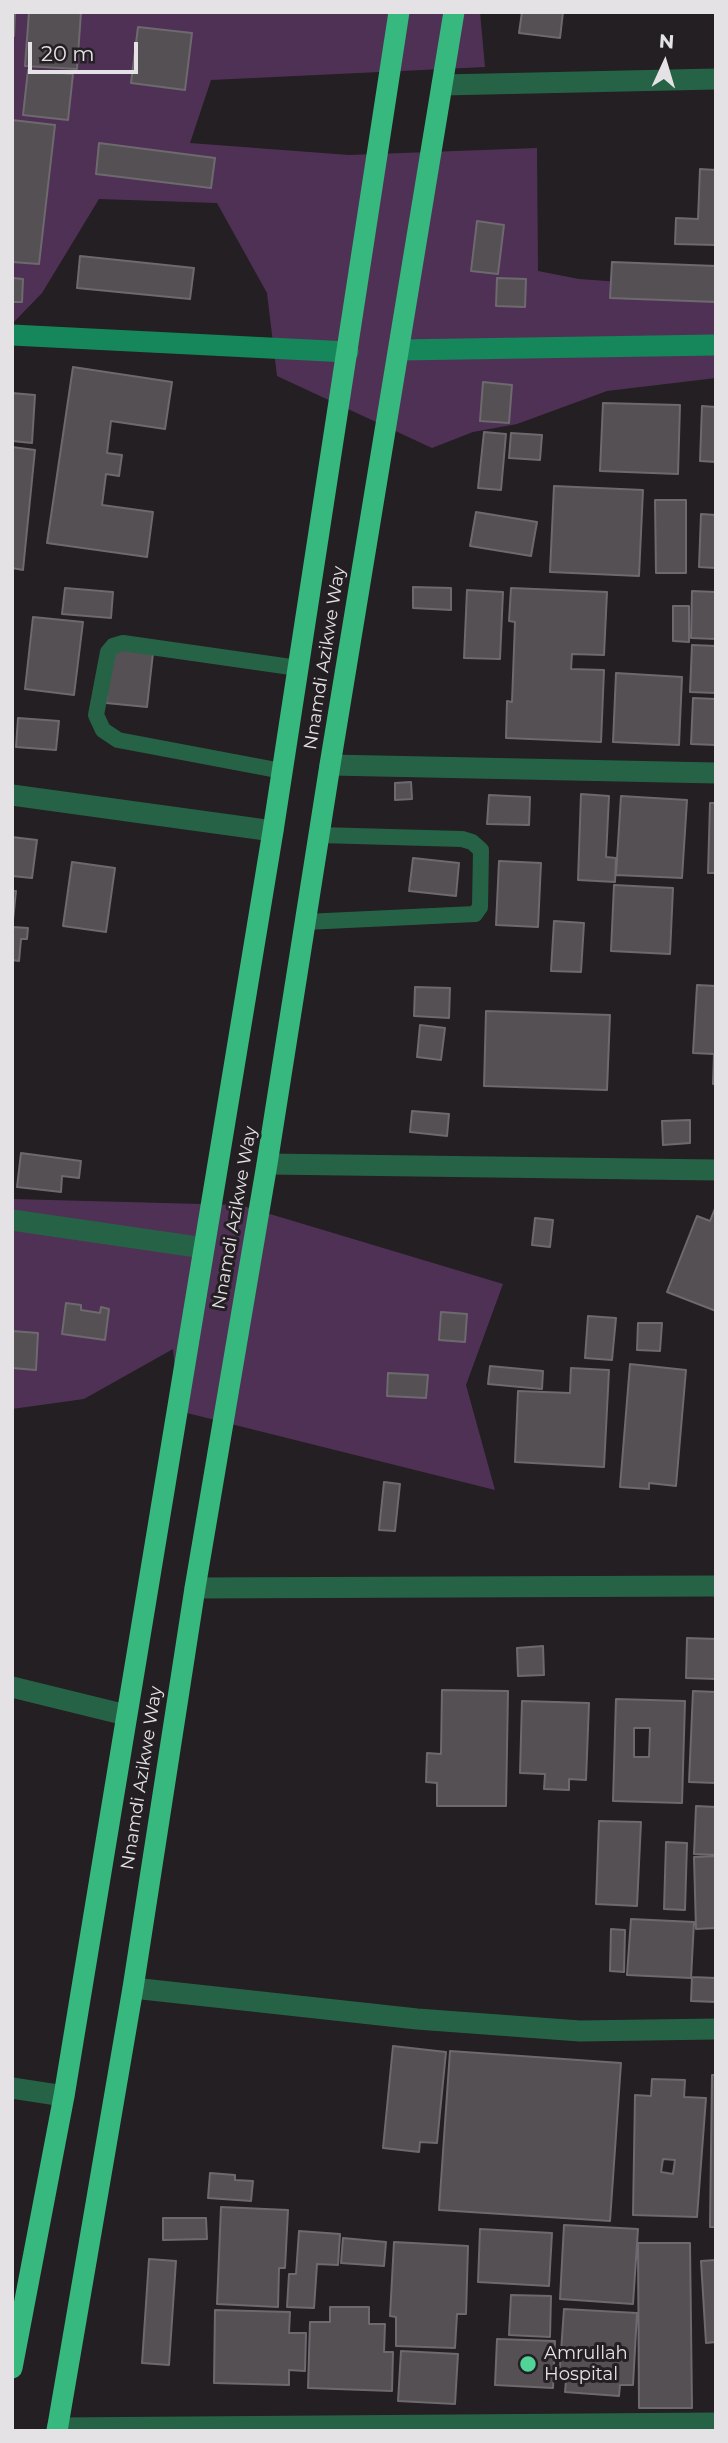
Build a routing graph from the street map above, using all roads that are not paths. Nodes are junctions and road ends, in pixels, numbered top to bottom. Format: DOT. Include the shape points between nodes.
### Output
graph roads {
  1 [pos="399,12"];
  2 [pos="454,12"];
  3 [pos="716,79"];
  4 [pos="442,85"];
  5 [pos="12,335"];
  6 [pos="716,345"];
  7 [pos="399,350"];
  8 [pos="348,352"];
  9 [pos="298,668"];
  10 [pos="330,765"];
  11 [pos="282,771"];
  12 [pos="716,772"];
  13 [pos="12,795"];
  14 [pos="273,831"];
  15 [pos="319,835"];
  16 [pos="305,922"];
  17 [pos="267,1164"];
  18 [pos="716,1170"];
  19 [pos="12,1220"];
  20 [pos="204,1248"];
  21 [pos="716,1586"];
  22 [pos="195,1588"];
  23 [pos="12,1687"];
  24 [pos="126,1715"];
  25 [pos="133,1988"];
  26 [pos="716,2029"];
  27 [pos="12,2088"];
  28 [pos="64,2096"];
  29 [pos="12,2368"];
  30 [pos="716,2423"];
  31 [pos="57,2429"];
  1 -- 8 [label="highway, Nnamdi Azikwe Way"];
  2 -- 4 [label="highway, Nnamdi Azikwe Way"];
  3 -- 4 [label="street"];
  4 -- 7 [label="highway, Nnamdi Azikwe Way"];
  5 -- 8 [label="street"];
  6 -- 7 [label="street"];
  7 -- 10 [label="highway, Nnamdi Azikwe Way"];
  8 -- 9 [label="highway, Nnamdi Azikwe Way"];
  9 -- 11 [label="highway, Nnamdi Azikwe Way"];
  9 -- 11 [label="lane" via="123,643 108,652 96,715 103,730 118,740"];
  10 -- 12 [label="street"];
  10 -- 15 [label="highway, Nnamdi Azikwe Way"];
  11 -- 14 [label="highway, Nnamdi Azikwe Way"];
  13 -- 14 [label="street"];
  14 -- 20 [label="highway, Nnamdi Azikwe Way"];
  15 -- 16 [label="highway, Nnamdi Azikwe Way"];
  15 -- 16 [label="lane" via="472,842 481,850 480,906 475,914"];
  16 -- 17 [label="highway, Nnamdi Azikwe Way"];
  17 -- 18 [label="street"];
  17 -- 22 [label="highway, Nnamdi Azikwe Way"];
  19 -- 20 [label="street"];
  20 -- 24 [label="highway, Nnamdi Azikwe Way"];
  21 -- 22 [label="street"];
  22 -- 25 [label="highway, Nnamdi Azikwe Way"];
  23 -- 24 [label="street"];
  24 -- 28 [label="highway, Nnamdi Azikwe Way"];
  25 -- 26 [label="street" via="566,2030"];
  25 -- 31 [label="highway, Nnamdi Azikwe Way"];
  27 -- 28 [label="street"];
  28 -- 29 [label="highway, Nnamdi Azikwe Way"];
  30 -- 31 [label="street"];
}
